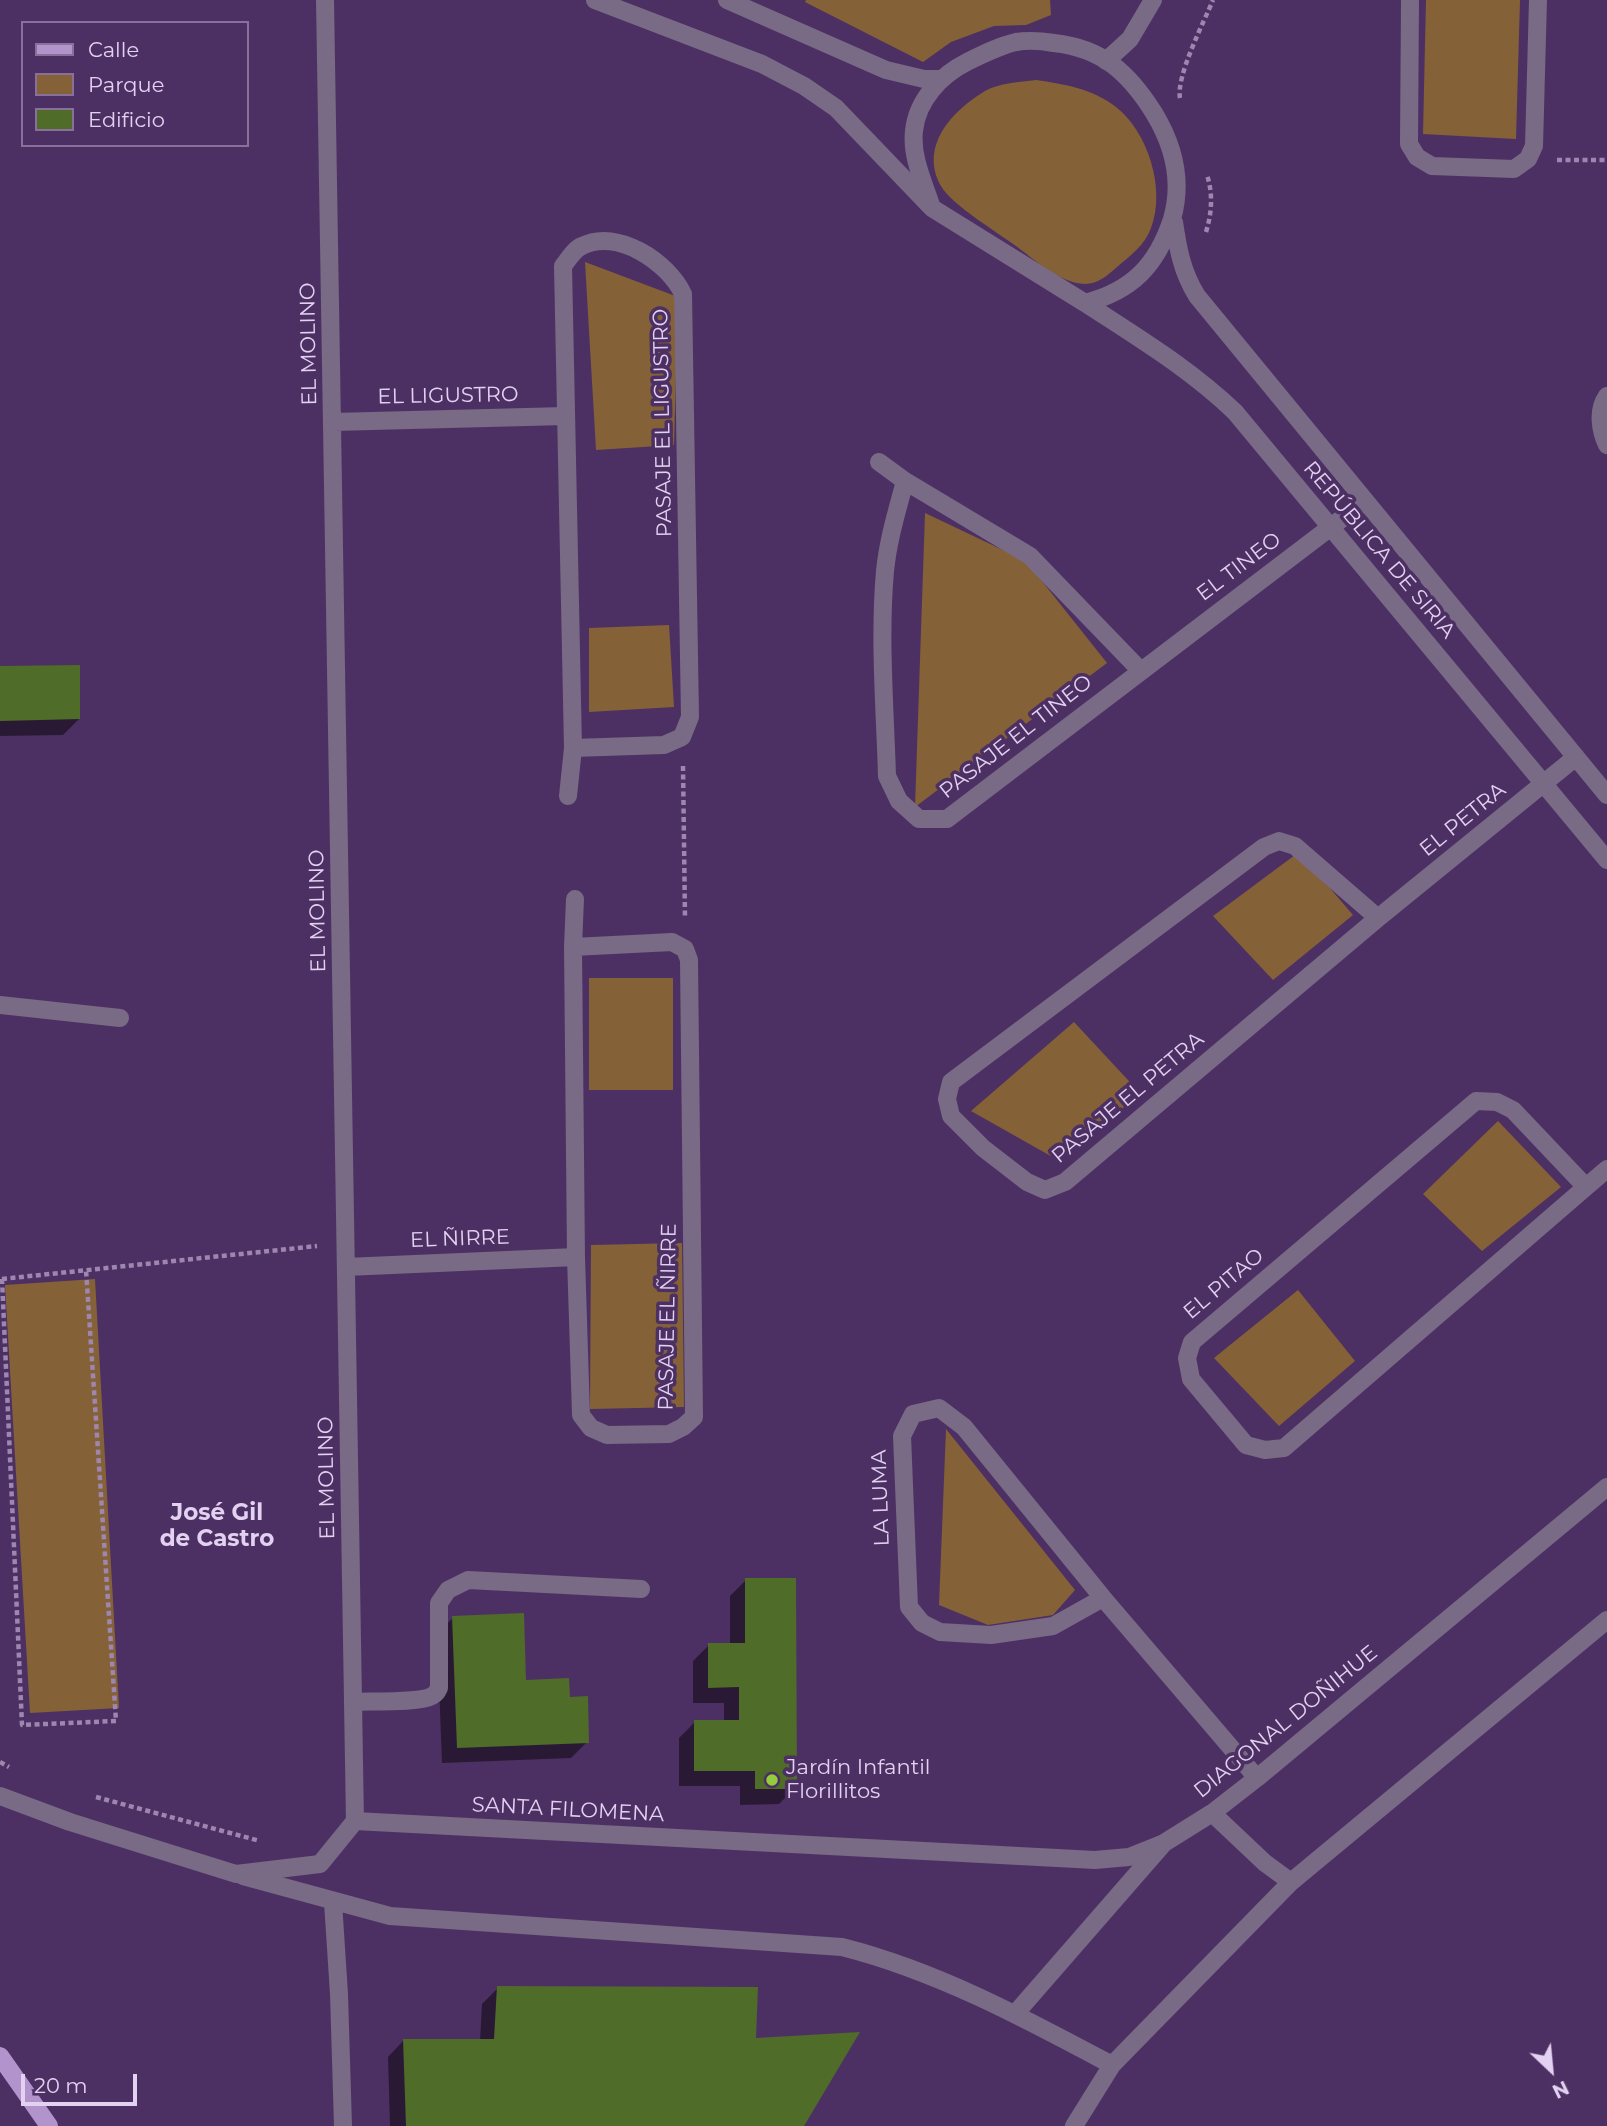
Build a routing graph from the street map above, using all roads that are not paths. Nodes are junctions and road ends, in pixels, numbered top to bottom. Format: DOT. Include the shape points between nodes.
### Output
graph roads {
  1 [pos="326,0"];
  2 [pos="595,0"];
  3 [pos="727,0"];
  4 [pos="1153,0"];
  5 [pos="1409,0"];
  6 [pos="1538,0"];
  7 [pos="1107,61"];
  8 [pos="939,79"];
  9 [pos="932,208"];
  10 [pos="1173,213"];
  11 [pos="1084,303"];
  12 [pos="1607,396"];
  13 [pos="565,416"];
  14 [pos="333,422"];
  15 [pos="1607,445"];
  16 [pos="878,462"];
  17 [pos="905,481"];
  18 [pos="1365,501"];
  19 [pos="1331,527"];
  20 [pos="1140,670"];
  21 [pos="573,748"];
  22 [pos="1576,757"];
  23 [pos="1544,784"];
  24 [pos="1607,795"];
  25 [pos="568,796"];
  26 [pos="1607,860"];
  27 [pos="575,899"];
  28 [pos="1378,918"];
  29 [pos="573,947"];
  30 [pos="0,1005"];
  31 [pos="120,1018"];
  32 [pos="1607,1169"];
  33 [pos="1586,1188"];
  34 [pos="576,1257"];
  35 [pos="346,1267"];
  36 [pos="1607,1487"];
  37 [pos="641,1588"];
  38 [pos="1103,1598"];
  39 [pos="1607,1620"];
  40 [pos="353,1702"];
  41 [pos="1257,1777"];
  42 [pos="0,1797"];
  43 [pos="1212,1813"];
  44 [pos="355,1821"];
  45 [pos="1164,1843"];
  46 [pos="236,1874"];
  47 [pos="1291,1882"];
  48 [pos="333,1902"];
  49 [pos="1015,2014"];
  50 [pos="0,2056"];
  51 [pos="1112,2065"];
  52 [pos="49,2126"];
  53 [pos="343,2126"];
  54 [pos="1074,2126"];
  1 -- 14 [label="street, EL MOLINO"];
  2 -- 9 [label="street" via="762,64 804,86 846,118"];
  3 -- 8 [label="street" via="886,70"];
  4 -- 7 [label="street" via="1130,39"];
  5 -- 6 [label="street" via="1409,144 1432,166 1514,169 1528,159 1534,146"];
  7 -- 8 [label="street" via="1082,47 1017,42 979,56"];
  7 -- 10 [label="street" via="1127,75 1161,125 1178,182"];
  8 -- 9 [label="street" via="914,128 916,161"];
  9 -- 11 [label="street, REPÚBLICA DE SIRIA"];
  10 -- 11 [label="street" via="1165,240 1148,266 1119,292"];
  10 -- 18 [label="street, REPÚBLICA DE SIRIA" via="1178,252 1197,296"];
  11 -- 19 [label="street, REPÚBLICA DE SIRIA" via="1209,387"];
  12 -- 15 [label="street" via="1600,424"];
  13 -- 14 [label="street, EL LIGUSTRO"];
  13 -- 21 [label="street, PASAJE EL LIGUSTRO"];
  13 -- 21 [label="street, PASAJE EL LIGUSTRO" via="563,266 580,246 605,239 646,253 677,281 683,294 690,717 682,737 664,745"];
  14 -- 35 [label="street, EL MOLINO"];
  16 -- 17 [label="street"];
  17 -- 20 [label="street" via="1030,556"];
  17 -- 20 [label="street, PASAJE EL TINEO" via="885,569 887,776 899,801 919,819 947,819"];
  18 -- 19 [label="street, EL TINEO"];
  18 -- 22 [label="street, REPÚBLICA DE SIRIA"];
  19 -- 20 [label="street, EL TINEO"];
  19 -- 23 [label="street, REPÚBLICA DE SIRIA"];
  21 -- 25 [label="street, PASAJE EL LIGUSTRO"];
  22 -- 23 [label="street, EL PETRA"];
  22 -- 24 [label="street, REPÚBLICA DE SIRIA"];
  23 -- 26 [label="street, REPÚBLICA DE SIRIA"];
  23 -- 28 [label="street, EL PETRA"];
  27 -- 29 [label="street, PASAJE EL ÑIRRE"];
  28 -- 28 [label="street, PASAJE EL PETRA" via="1295,846 1279,841 1264,847 951,1082 947,1099 951,1116 1027,1182 1045,1190 1065,1182"];
  29 -- 34 [label="street, PASAJE EL ÑIRRE"];
  29 -- 34 [label="street, PASAJE EL ÑIRRE" via="672,942 685,949 689,960 694,1417 682,1427 669,1434 607,1435 591,1428 581,1415"];
  30 -- 31 [label="street"];
  32 -- 33 [label="street, EL PITAO"];
  33 -- 33 [label="street, EL PITAO" via="1513,1110 1497,1102 1476,1101 1192,1342 1187,1358 1191,1379 1246,1446 1284,1448"];
  34 -- 35 [label="street, EL ÑIRRE"];
  35 -- 40 [label="street, EL MOLINO"];
  36 -- 41 [label="street, DIAGONAL DOÑIHUE"];
  37 -- 40 [label="street" via="468,1580 448,1590 439,1603 436,1693 417,1700"];
  38 -- 38 [label="street, LA LUMA" via="1053,1626 991,1635 940,1632 922,1623 909,1607 903,1463 902,1436 914,1414 940,1408 964,1427"];
  38 -- 41 [label="street, LA LUMA"];
  39 -- 47 [label="street"];
  40 -- 44 [label="street, EL MOLINO"];
  41 -- 43 [label="street, DIAGONAL DOÑIHUE"];
  42 -- 46 [label="street"];
  43 -- 45 [label="street, DIAGONAL DOÑIHUE"];
  43 -- 47 [label="street"];
  44 -- 45 [label="street, SANTA FILOMENA" via="1096,1860 1129,1857"];
  44 -- 46 [label="street" via="320,1864"];
  45 -- 49 [label="street, DIAGONAL DOÑIHUE"];
  46 -- 48 [label="street"];
  47 -- 51 [label="street"];
  48 -- 49 [label="street" via="390,1916 842,1947 899,1965"];
  48 -- 53 [label="street"];
  49 -- 51 [label="street"];
  50 -- 52 [label="main road"];
  51 -- 54 [label="street"];
}
